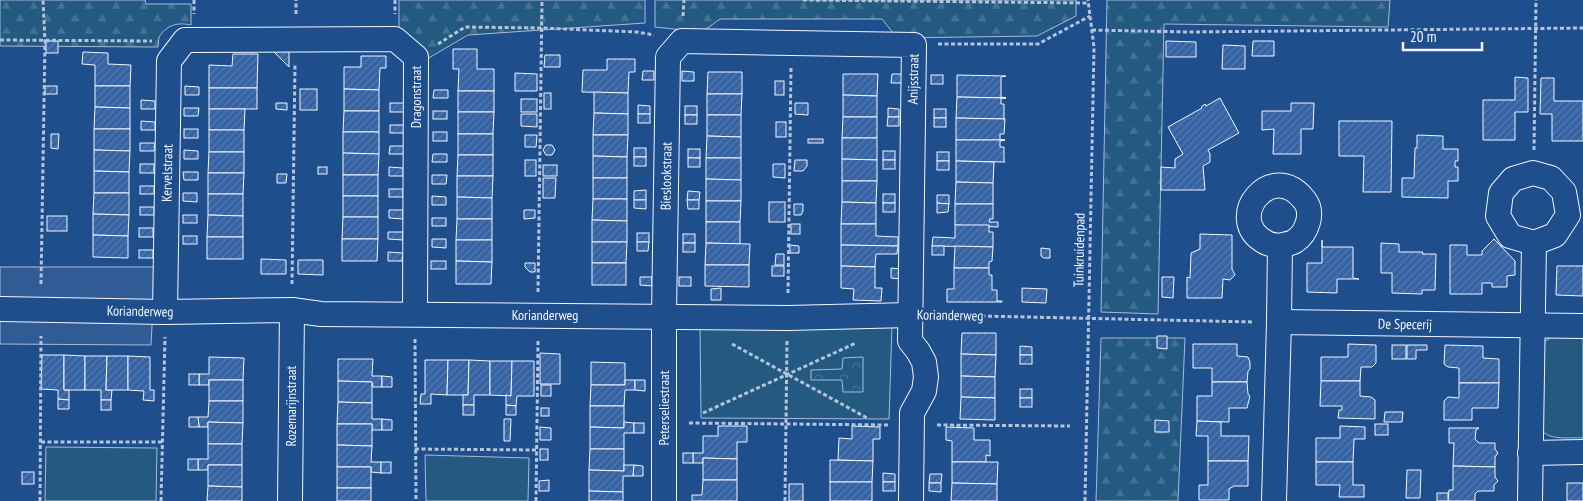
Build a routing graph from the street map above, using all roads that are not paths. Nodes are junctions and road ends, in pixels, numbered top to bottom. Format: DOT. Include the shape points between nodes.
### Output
graph roads {
  1 [pos="185,40"];
  2 [pos="682,41"];
  3 [pos="1534,243"];
  4 [pos="1280,246"];
  5 [pos="0,309"];
  6 [pos="292,310"];
  7 [pos="165,312"];
  8 [pos="415,314"];
  9 [pos="910,314"];
  10 [pos="664,316"];
  11 [pos="1279,322"];
  12 [pos="1532,326"];
  13 [pos="1583,326"];
  14 [pos="1530,452"];
  15 [pos="1583,452"];
  16 [pos="290,501"];
  17 [pos="664,501"];
  18 [pos="911,501"];
  19 [pos="1274,501"];
  20 [pos="1530,501"];
  1 -- 7 [label="street, Kervelstraat" via="168,61"];
  1 -- 8 [label="street, Dragonstraat" via="395,39 416,58"];
  2 -- 9 [label="street, Anijsstraat" via="914,45"];
  2 -- 10 [label="street, Bieslookstraat" via="668,58"];
  3 -- 3 [label="street" via="1510,236 1498,216 1501,193 1513,179 1533,173 1551,178 1564,192 1568,215 1555,235"];
  3 -- 12 [label="street"];
  4 -- 11 [label="street"];
  5 -- 7 [label="street, Korianderweg"];
  6 -- 7 [label="street, Korianderweg"];
  6 -- 8 [label="street, Korianderweg" via="321,314"];
  6 -- 16 [label="street, Rozemarijnstraat"];
  8 -- 10 [label="street, Korianderweg"];
  9 -- 10 [label="street, Korianderweg" via="788,318"];
  9 -- 18 [label="street, Anijsstraat" via="910,341 924,362 926,377 924,391 912,413"];
  10 -- 17 [label="street, Peterseliestraat"];
  11 -- 12 [label="street, De Specerij"];
  11 -- 19 [label="street"];
  12 -- 13 [label="street, De Specerij"];
  12 -- 14 [label="street"];
  14 -- 15 [label="street"];
  14 -- 20 [label="street"];
}
